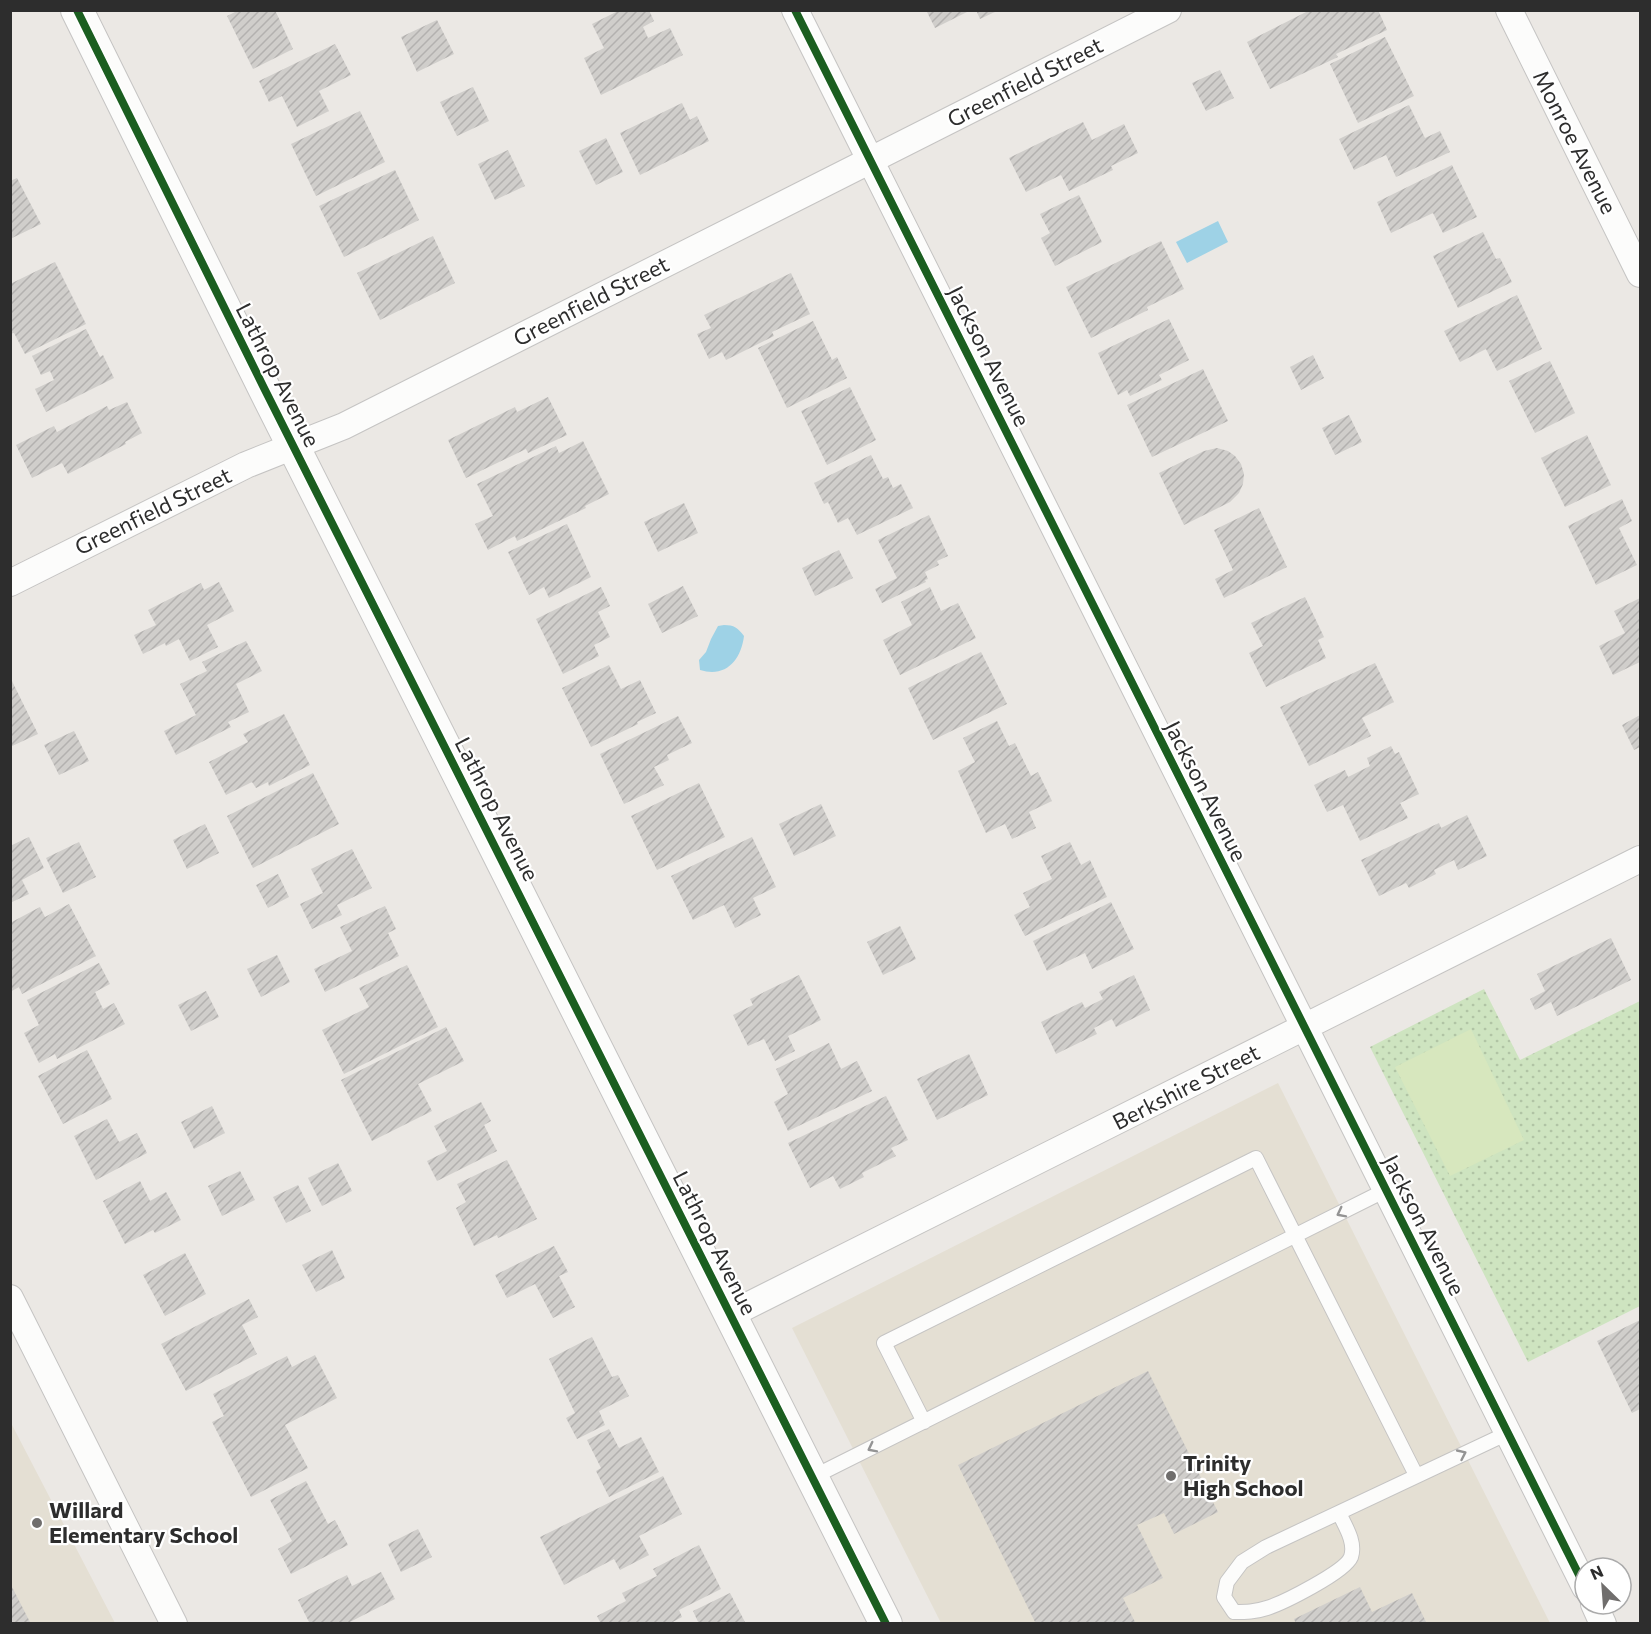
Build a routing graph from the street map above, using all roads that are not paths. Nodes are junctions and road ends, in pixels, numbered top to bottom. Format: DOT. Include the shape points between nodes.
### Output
graph roads {
  1 [pos="77,10"];
  2 [pos="795,10"];
  3 [pos="1168,10"];
  4 [pos="1509,10"];
  5 [pos="870,160"];
  6 [pos="1641,274"];
  7 [pos="294,447"];
  8 [pos="10,583"];
  9 [pos="1641,859"];
  10 [pos="1305,1028"];
  11 [pos="1386,1190"];
  12 [pos="1295,1236"];
  13 [pos="10,1298"];
  14 [pos="731,1314"];
  15 [pos="924,1422"];
  16 [pos="1508,1433"];
  17 [pos="1416,1475"];
  18 [pos="813,1477"];
  19 [pos="1339,1513"];
  20 [pos="1573,1563"];
  21 [pos="174,1623"];
  22 [pos="886,1623"];
  1 -- 7 [label="street, Lathrop Avenue"];
  2 -- 5 [label="street, Jackson Avenue"];
  3 -- 5 [label="street, Greenfield Street"];
  4 -- 6 [label="street, Monroe Avenue"];
  5 -- 7 [label="street, Greenfield Street" via="344,426"];
  5 -- 10 [label="street, Jackson Avenue"];
  7 -- 8 [label="street, Greenfield Street" via="246,465"];
  7 -- 14 [label="street, Lathrop Avenue"];
  9 -- 10 [label="street, Berkshire Street"];
  10 -- 11 [label="street, Jackson Avenue"];
  10 -- 14 [label="street, Berkshire Street"];
  11 -- 12 [label="lane, one-way"];
  11 -- 16 [label="street, Jackson Avenue"];
  12 -- 15 [label="lane"];
  12 -- 15 [label="lane" via="1256,1158 884,1343"];
  12 -- 17 [label="lane"];
  13 -- 21 [label="street"];
  14 -- 18 [label="street, Lathrop Avenue"];
  15 -- 18 [label="lane, one-way"];
  17 -- 16 [label="lane, one-way"];
  16 -- 20 [label="street, Jackson Avenue"];
  17 -- 19 [label="lane"];
  18 -- 22 [label="street, Lathrop Avenue"];
  19 -- 19 [label="lane" via="1242,1562 1227,1582 1224,1597 1234,1612 1269,1608 1337,1573 1351,1558 1351,1540"];
}
